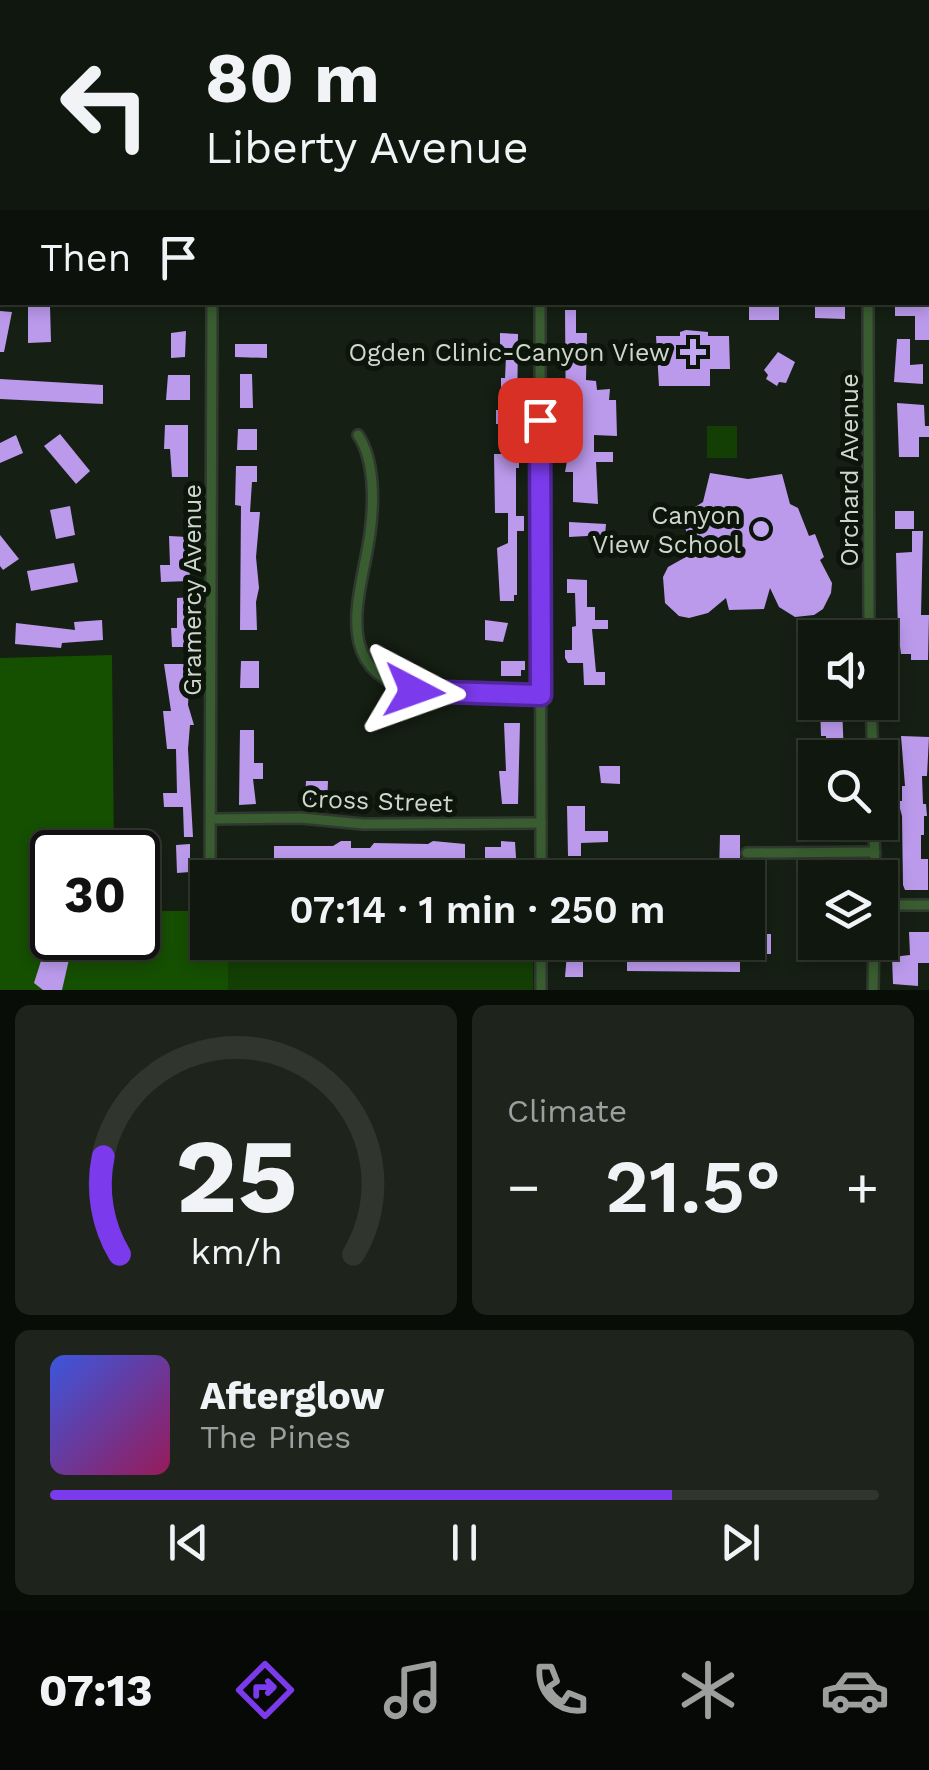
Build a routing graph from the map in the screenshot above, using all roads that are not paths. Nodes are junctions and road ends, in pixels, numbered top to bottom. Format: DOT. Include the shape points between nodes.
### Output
graph roads {
  1 [pos="212,305"];
  2 [pos="540,305"];
  3 [pos="868,305"];
  4 [pos="358,436"];
  5 [pos="869,620"];
  6 [pos="541,695"];
  7 [pos="212,819"];
  8 [pos="541,823"];
  9 [pos="875,840"];
  10 [pos="747,852"];
  11 [pos="875,852"];
  12 [pos="211,860"];
  13 [pos="541,860"];
  14 [pos="875,860"];
  15 [pos="929,905"];
  16 [pos="898,906"];
  17 [pos="541,960"];
  18 [pos="874,960"];
  19 [pos="541,990"];
  20 [pos="874,990"];
  1 -- 7 [label="street, Gramercy Avenue"];
  2 -- 6 [label="street"];
  3 -- 5 [label="street, Orchard Avenue"];
  4 -- 6 [label="street" via="368,456 370,492 370,532 355,604 364,656 382,675 414,691"];
  6 -- 8 [label="street"];
  7 -- 8 [label="street, Cross Street"];
  7 -- 12 [label="street, Gramercy Avenue"];
  8 -- 13 [label="street"];
  9 -- 11 [label="street"];
  10 -- 11 [label="street"];
  11 -- 14 [label="street"];
  15 -- 16 [label="street"];
  17 -- 19 [label="street"];
  18 -- 20 [label="street"];
}
